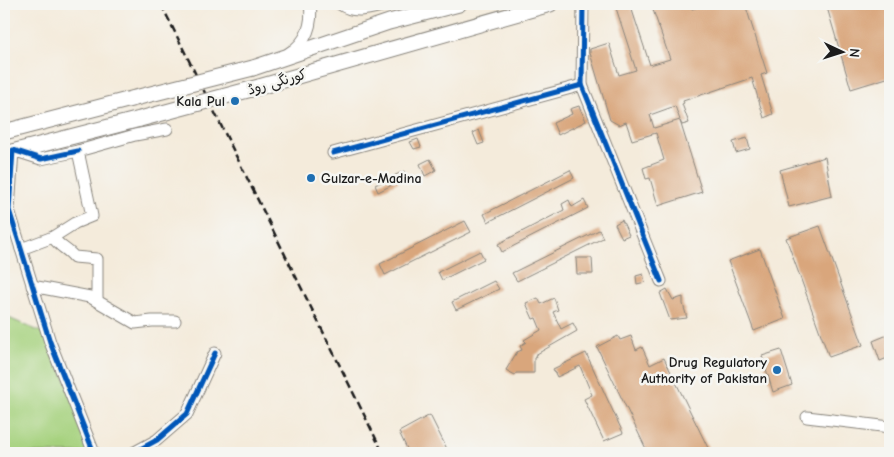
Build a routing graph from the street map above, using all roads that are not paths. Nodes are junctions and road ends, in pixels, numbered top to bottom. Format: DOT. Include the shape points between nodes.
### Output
graph roads {
  1 [pos="310,4"];
  2 [pos="340,4"];
  3 [pos="389,4"];
  4 [pos="459,4"];
  5 [pos="550,4"];
  6 [pos="583,4"];
  7 [pos="277,60"];
  8 [pos="582,85"];
  9 [pos="167,129"];
  10 [pos="4,132"];
  11 [pos="78,151"];
  12 [pos="8,152"];
  13 [pos="333,153"];
  14 [pos="7,208"];
  15 [pos="53,237"];
  16 [pos="21,249"];
  17 [pos="660,281"];
  18 [pos="32,286"];
  19 [pos="97,301"];
  20 [pos="175,321"];
  21 [pos="215,353"];
  22 [pos="807,417"];
  23 [pos="890,426"];
  24 [pos="94,453"];
  25 [pos="133,453"];
  1 -- 7 [label="street" via="306,35 294,50"];
  2 -- 3 [label="street" via="354,10"];
  4 -- 7 [label="main road, کورنگی روڈ" via="389,22"];
  5 -- 12 [label="main road, کورنگی روڈ, bridge" via="259,87"];
  6 -- 8 [label="street"];
  7 -- 10 [label="main road, کورنگی روڈ, bridge"];
  8 -- 13 [label="street"];
  8 -- 17 [label="street"];
  9 -- 11 [label="street" via="135,134"];
  11 -- 12 [label="street" via="41,159"];
  11 -- 15 [label="street" via="92,216"];
  12 -- 14 [label="street"];
  14 -- 16 [label="street"];
  15 -- 16 [label="street"];
  15 -- 19 [label="street" via="74,257 97,259"];
  16 -- 18 [label="street"];
  18 -- 19 [label="street"];
  18 -- 24 [label="street" via="50,342"];
  19 -- 20 [label="street" via="135,323"];
  21 -- 25 [label="street" via="187,414 157,440"];
  22 -- 23 [label="street"];
}
